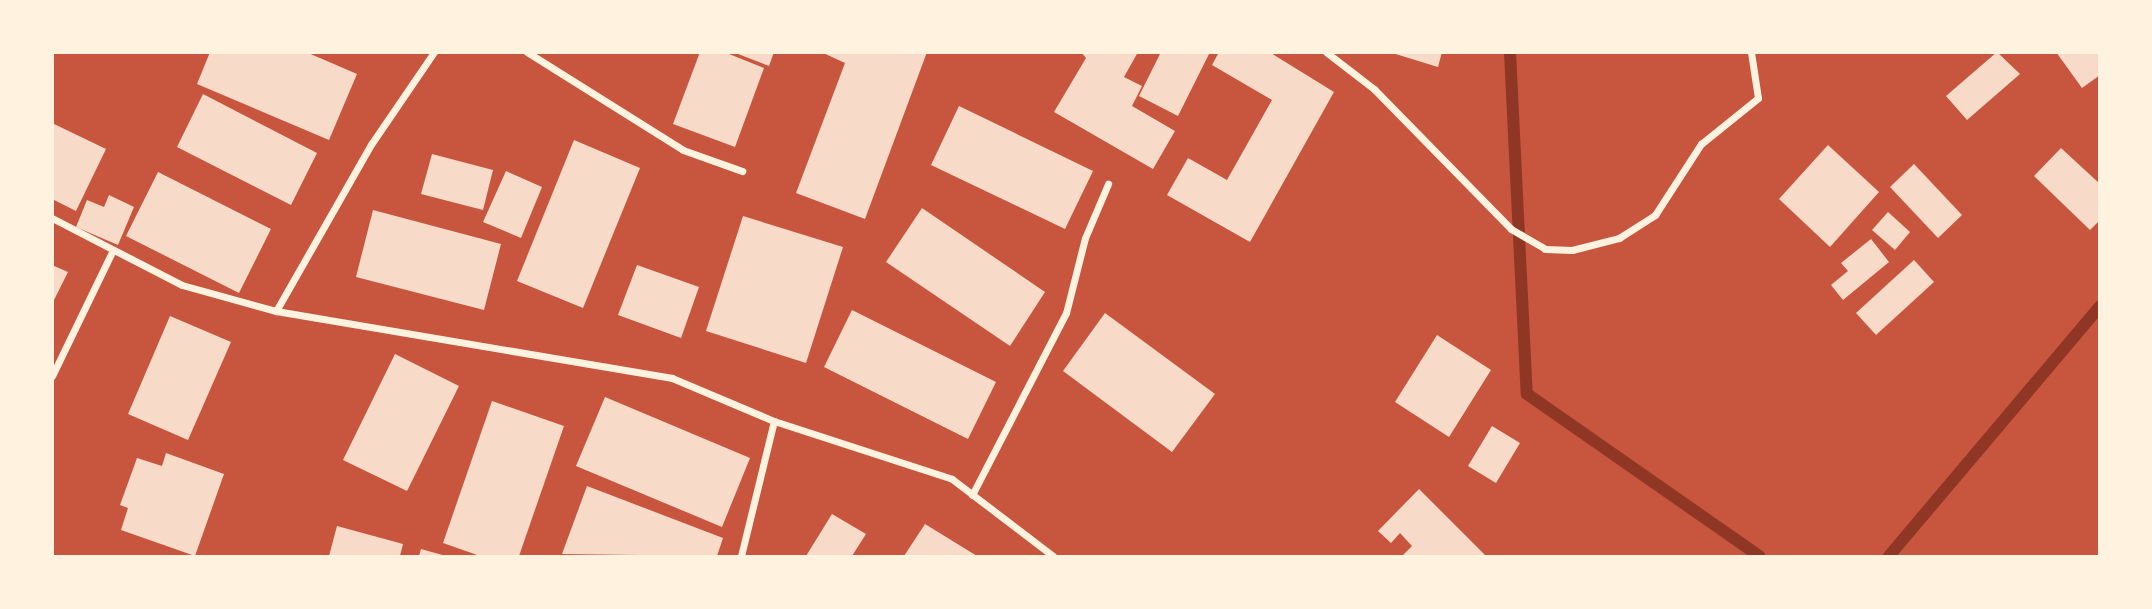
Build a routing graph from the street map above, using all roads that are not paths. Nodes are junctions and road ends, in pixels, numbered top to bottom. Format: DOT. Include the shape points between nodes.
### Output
graph roads {
  1 [pos="435,52"];
  2 [pos="527,52"];
  3 [pos="1326,52"];
  4 [pos="1751,52"];
  5 [pos="741,171"];
  6 [pos="1108,184"];
  7 [pos="52,218"];
  8 [pos="113,250"];
  9 [pos="276,311"];
  10 [pos="52,376"];
  11 [pos="775,421"];
  12 [pos="972,495"];
  13 [pos="741,556"];
  14 [pos="1053,556"];
  1 -- 9 [label="street" via="372,143"];
  2 -- 5 [label="street" via="682,150"];
  3 -- 4 [label="street" via="1374,89 1511,229 1545,249 1572,250 1619,238 1656,215 1701,144 1758,98"];
  6 -- 12 [label="street" via="1085,238 1066,313"];
  7 -- 8 [label="street"];
  8 -- 9 [label="street" via="182,285"];
  8 -- 10 [label="street"];
  9 -- 11 [label="street" via="672,378"];
  11 -- 12 [label="street" via="952,479"];
  11 -- 13 [label="street"];
  12 -- 14 [label="street"];
}
